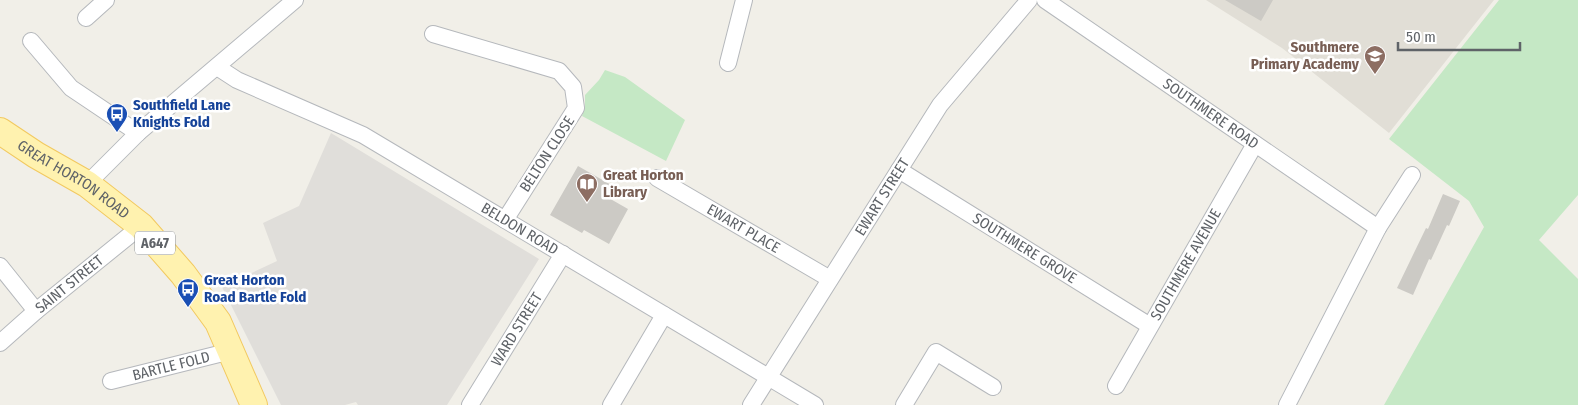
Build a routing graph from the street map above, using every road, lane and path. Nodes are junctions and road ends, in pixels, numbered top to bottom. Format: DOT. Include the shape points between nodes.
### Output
graph roads {
  1 [pos="106,0"];
  2 [pos="744,0"];
  3 [pos="1029,0"];
  4 [pos="1045,0"];
  5 [pos="290,2"];
  6 [pos="86,18"];
  7 [pos="433,34"];
  8 [pos="31,41"];
  9 [pos="728,63"];
  10 [pos="217,67"];
  11 [pos="0,131"];
  12 [pos="138,133"];
  13 [pos="1255,144"];
  14 [pos="899,170"];
  15 [pos="1412,175"];
  16 [pos="657,178"];
  17 [pos="87,184"];
  18 [pos="505,220"];
  19 [pos="141,226"];
  20 [pos="1378,228"];
  21 [pos="563,254"];
  22 [pos="0,266"];
  23 [pos="830,279"];
  24 [pos="36,311"];
  25 [pos="664,315"];
  26 [pos="1150,326"];
  27 [pos="0,343"];
  28 [pos="231,351"];
  29 [pos="768,377"];
  30 [pos="111,381"];
  31 [pos="1116,386"];
  32 [pos="993,387"];
  33 [pos="254,405"];
  34 [pos="470,405"];
  35 [pos="611,405"];
  36 [pos="751,405"];
  37 [pos="815,405"];
  38 [pos="904,405"];
  39 [pos="1287,405"];
  1 -- 6 [label="street"];
  2 -- 9 [label="street"];
  3 -- 14 [label="street, EWART STREET" via="940,105"];
  4 -- 13 [label="street, SOUTHMERE ROAD"];
  5 -- 10 [label="street"];
  7 -- 18 [label="street, BELTON CLOSE" via="559,71 573,87 576,108"];
  8 -- 12 [label="street" via="71,88"];
  10 -- 12 [label="street"];
  10 -- 18 [label="street, BELDON ROAD" via="237,80 363,135"];
  11 -- 17 [label="main road, GREAT HORTON ROAD / A647"];
  12 -- 17 [label="street"];
  13 -- 20 [label="street, SOUTHMERE ROAD"];
  13 -- 26 [label="street, SOUTHMERE AVENUE"];
  14 -- 23 [label="street, EWART STREET"];
  14 -- 26 [label="street, SOUTHMERE GROVE"];
  15 -- 20 [label="street"];
  16 -- 23 [label="street, EWART PLACE"];
  17 -- 19 [label="main road, GREAT HORTON ROAD / A647"];
  18 -- 21 [label="street, BELDON ROAD"];
  19 -- 24 [label="street, SAINT STREET"];
  19 -- 28 [label="main road, GREAT HORTON ROAD / A647" via="183,274 218,322"];
  20 -- 39 [label="street"];
  21 -- 25 [label="street, BELDON ROAD"];
  21 -- 34 [label="street, WARD STREET"];
  22 -- 24 [label="street"];
  23 -- 29 [label="street, EWART STREET"];
  24 -- 27 [label="street, SAINT STREET"];
  25 -- 29 [label="street, BELDON ROAD"];
  25 -- 35 [label="street"];
  26 -- 31 [label="street, SOUTHMERE AVENUE"];
  28 -- 30 [label="street, BARTLE FOLD"];
  28 -- 33 [label="main road, GREAT HORTON ROAD / A647"];
  29 -- 36 [label="street, EWART STREET"];
  29 -- 37 [label="street, BELDON ROAD"];
  32 -- 38 [label="street" via="936,352"];
}
